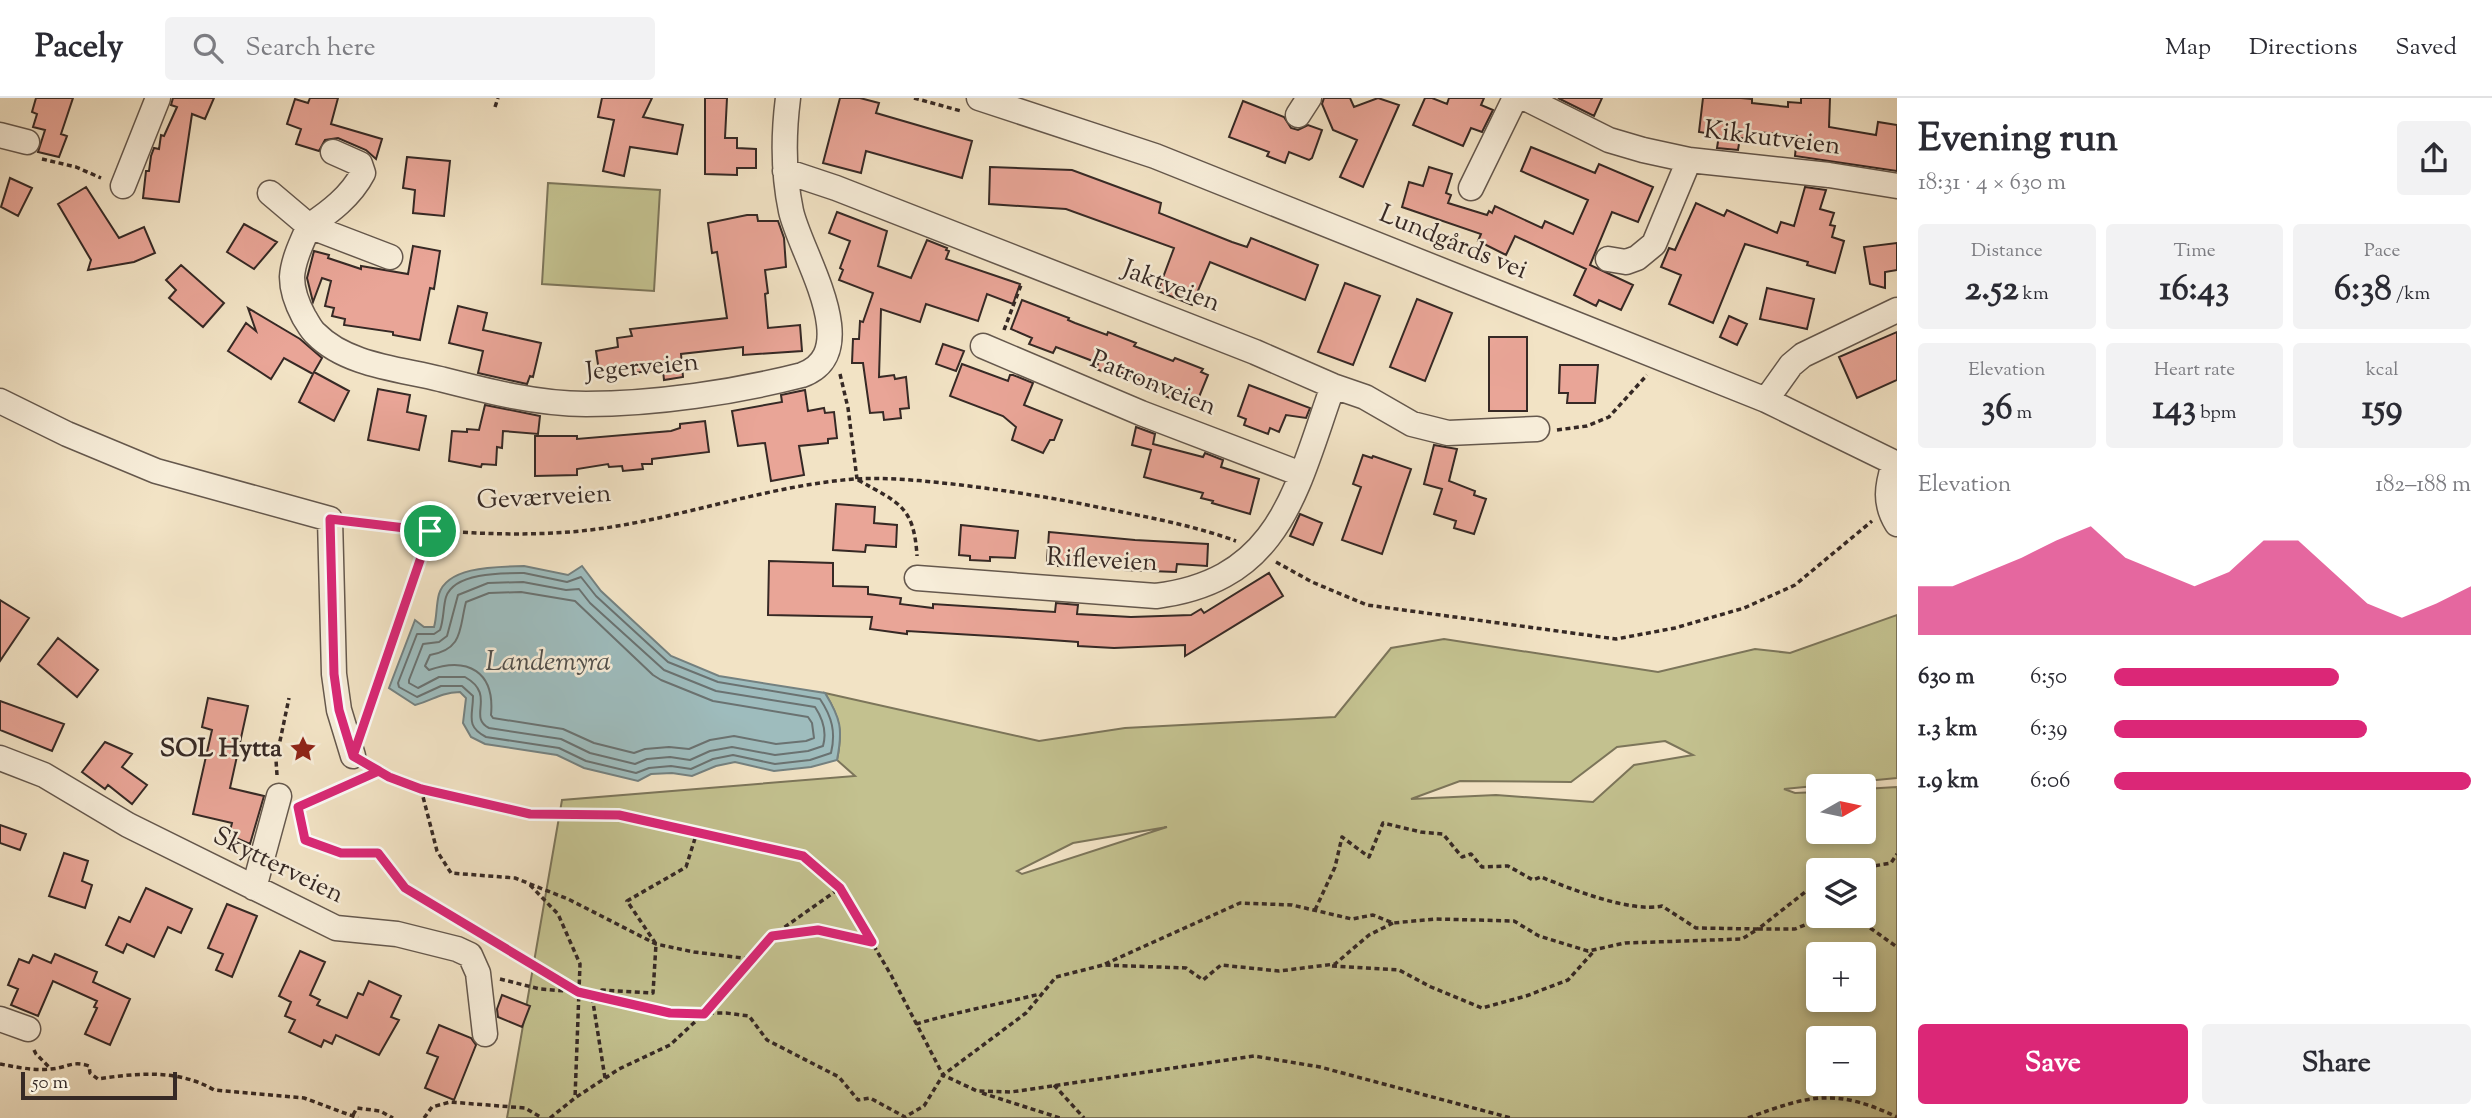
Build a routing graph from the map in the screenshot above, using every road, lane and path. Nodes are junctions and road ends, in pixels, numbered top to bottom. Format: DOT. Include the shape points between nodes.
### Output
graph roads {
  1 [pos="158,98"];
  2 [pos="498,98"];
  3 [pos="788,98"];
  4 [pos="979,98"];
  5 [pos="1516,98"];
  6 [pos="1525,98"];
  7 [pos="495,107"];
  8 [pos="0,135"];
  9 [pos="27,142"];
  10 [pos="333,152"];
  11 [pos="1689,159"];
  12 [pos="785,171"];
  13 [pos="123,186"];
  14 [pos="1897,186"];
  15 [pos="1471,188"];
  16 [pos="270,193"];
  17 [pos="309,226"];
  18 [pos="390,257"];
  19 [pos="1608,259"];
  20 [pos="1029,264"];
  21 [pos="1897,310"];
  22 [pos="990,349"];
  23 [pos="825,360"];
  24 [pos="1649,373"];
  25 [pos="1333,386"];
  26 [pos="1766,400"];
  27 [pos="0,401"];
  28 [pos="1537,429"];
  29 [pos="1896,464"];
  30 [pos="1301,474"];
  31 [pos="857,479"];
  32 [pos="330,519"];
  33 [pos="1886,522"];
  34 [pos="430,531"];
  35 [pos="1240,542"];
  36 [pos="1268,558"];
  37 [pos="917,578"];
  38 [pos="289,698"];
  39 [pos="353,756"];
  40 [pos="0,758"];
  41 [pos="379,771"];
  42 [pos="421,789"];
  43 [pos="279,796"];
  44 [pos="697,832"];
  45 [pos="1897,854"];
  46 [pos="1876,866"];
  47 [pos="529,884"];
  48 [pos="254,888"];
  49 [pos="840,888"];
  50 [pos="1806,891"];
  51 [pos="1315,910"];
  52 [pos="1393,923"];
  53 [pos="1806,924"];
  54 [pos="1870,928"];
  55 [pos="1758,929"];
  56 [pos="772,936"];
  57 [pos="872,942"];
  58 [pos="656,944"];
  59 [pos="1897,947"];
  60 [pos="1597,949"];
  61 [pos="751,959"];
  62 [pos="1103,965"];
  63 [pos="1325,965"];
  64 [pos="478,973"];
  65 [pos="578,992"];
  66 [pos="1042,993"];
  67 [pos="592,996"];
  68 [pos="704,1014"];
  69 [pos="0,1019"];
  70 [pos="916,1024"];
  71 [pos="28,1029"];
  72 [pos="485,1034"];
  73 [pos="0,1064"];
  74 [pos="943,1075"];
  75 [pos="605,1078"];
  76 [pos="1054,1085"];
  77 [pos="977,1091"];
  78 [pos="575,1098"];
  79 [pos="353,1115"];
  80 [pos="1897,1117"];
  81 [pos="358,1118"];
  82 [pos="393,1118"];
  83 [pos="424,1118"];
  84 [pos="542,1118"];
  85 [pos="550,1118"];
  86 [pos="906,1118"];
  87 [pos="1060,1118"];
  88 [pos="1084,1118"];
  89 [pos="1511,1118"];
  90 [pos="1748,1118"];
  1 -- 13 [label="street"];
  2 -- 7 [label="path"];
  3 -- 12 [label="street"];
  4 -- 26 [label="street, Lundgårds vei" via="1155,156"];
  5 -- 15 [label="street"];
  6 -- 11 [label="street, Kikkutveien" via="1609,140"];
  8 -- 9 [label="street"];
  9 -- 13 [label="path" via="32,153 44,160"];
  10 -- 17 [label="street" via="360,163 363,173 333,210"];
  11 -- 14 [label="street, Kikkutveien"];
  11 -- 19 [label="street" via="1654,244 1626,262"];
  12 -- 20 [label="street, Jaktveien"];
  12 -- 23 [label="street" via="797,232 827,310"];
  16 -- 17 [label="street"];
  17 -- 18 [label="street"];
  17 -- 23 [label="street, Jegerveien" via="292,275 296,303 314,333 363,360 479,389 584,404 633,402 784,380 811,372"];
  20 -- 22 [label="path"];
  20 -- 25 [label="street, Jaktveien"];
  21 -- 26 [label="street" via="1803,355"];
  22 -- 30 [label="street, Patronveien"];
  23 -- 31 [label="path" via="838,368"];
  24 -- 28 [label="path" via="1609,417 1587,426"];
  25 -- 28 [label="street, Jaktveien" via="1431,430 1467,434"];
  25 -- 30 [label="street, Rifleveien"];
  26 -- 29 [label="street, Lundgårds vei"];
  27 -- 32 [label="street" via="156,471"];
  29 -- 33 [label="street" via="1886,490"];
  30 -- 37 [label="street, Rifleveien" via="1269,539 1236,569 1190,591 1156,596"];
  31 -- 34 [label="path, Geværveien" via="794,487 589,530"];
  31 -- 35 [label="path, Geværveien" via="915,480 1035,494 1202,528"];
  31 -- 37 [label="path" via="908,513 915,532"];
  32 -- 34 [label="path, Geværveien"];
  32 -- 39 [label="street" via="334,674"];
  33 -- 36 [label="path" via="1795,585 1744,608 1616,639 1367,605"];
  34 -- 39 [label="path"];
  38 -- 43 [label="path" via="276,760"];
  39 -- 41 [label="path"];
  40 -- 48 [label="street, Skytterveien" via="44,775 128,825"];
  41 -- 42 [label="path"];
  41 -- 65 [label="path" via="298,807 305,840 341,853 378,853 405,888"];
  42 -- 44 [label="path" via="530,814 619,815"];
  42 -- 47 [label="path" via="437,851 451,873 514,878"];
  43 -- 48 [label="street"];
  44 -- 49 [label="path" via="803,856"];
  44 -- 58 [label="path" via="686,867 627,901"];
  45 -- 46 [label="path" via="1891,863"];
  47 -- 58 [label="path"];
  47 -- 65 [label="path" via="558,914 580,964"];
  48 -- 64 [label="street, Skytterveien" via="336,928 397,934 457,949 470,955"];
  49 -- 56 [label="path"];
  49 -- 57 [label="path"];
  50 -- 55 [label="path"];
  51 -- 52 [label="path" via="1352,919 1373,915"];
  51 -- 55 [label="path" via="1335,867 1342,837 1369,857 1383,823 1443,834 1462,857 1471,855 1482,867 1508,866 1533,880 1541,877 1585,894 1649,909 1662,906 1696,928"];
  51 -- 62 [label="path" via="1240,903"];
  52 -- 60 [label="path" via="1514,921 1539,936 1588,951"];
  52 -- 63 [label="path" via="1335,964"];
  53 -- 55 [label="path"];
  54 -- 59 [label="path"];
  55 -- 60 [label="path" via="1742,939 1625,943"];
  56 -- 57 [label="path" via="818,930"];
  56 -- 61 [label="path"];
  57 -- 70 [label="path"];
  58 -- 61 [label="path"];
  58 -- 67 [label="path" via="653,993 602,990"];
  60 -- 63 [label="path" via="1568,980 1482,1008 1399,970"];
  61 -- 68 [label="path"];
  62 -- 63 [label="path" via="1186,968 1203,980 1221,965 1279,971"];
  62 -- 66 [label="path" via="1056,977"];
  64 -- 65 [label="path" via="540,989"];
  64 -- 72 [label="street"];
  65 -- 67 [label="path"];
  65 -- 78 [label="path"];
  66 -- 70 [label="path"];
  66 -- 74 [label="path" via="1026,1013"];
  67 -- 68 [label="path" via="670,1013"];
  67 -- 75 [label="path"];
  68 -- 75 [label="path" via="670,1045"];
  68 -- 86 [label="path" via="748,1016 767,1040 839,1077 858,1100 870,1098"];
  69 -- 71 [label="street"];
  70 -- 74 [label="path"];
  73 -- 79 [label="path" via="51,1069 78,1062 89,1066 98,1079 173,1074 214,1090 304,1098"];
  74 -- 77 [label="path"];
  74 -- 86 [label="path" via="924,1106"];
  75 -- 78 [label="path"];
  76 -- 77 [label="path" via="1011,1092"];
  76 -- 88 [label="path"];
  76 -- 89 [label="path" via="1254,1056 1320,1067"];
  77 -- 87 [label="path"];
  78 -- 85 [label="path"];
  79 -- 81 [label="path"];
  79 -- 82 [label="path" via="357,1108"];
  80 -- 90 [label="path" via="1870,1104 1829,1097 1791,1102"];
  83 -- 84 [label="path" via="432,1107 450,1102 526,1108"];
}
